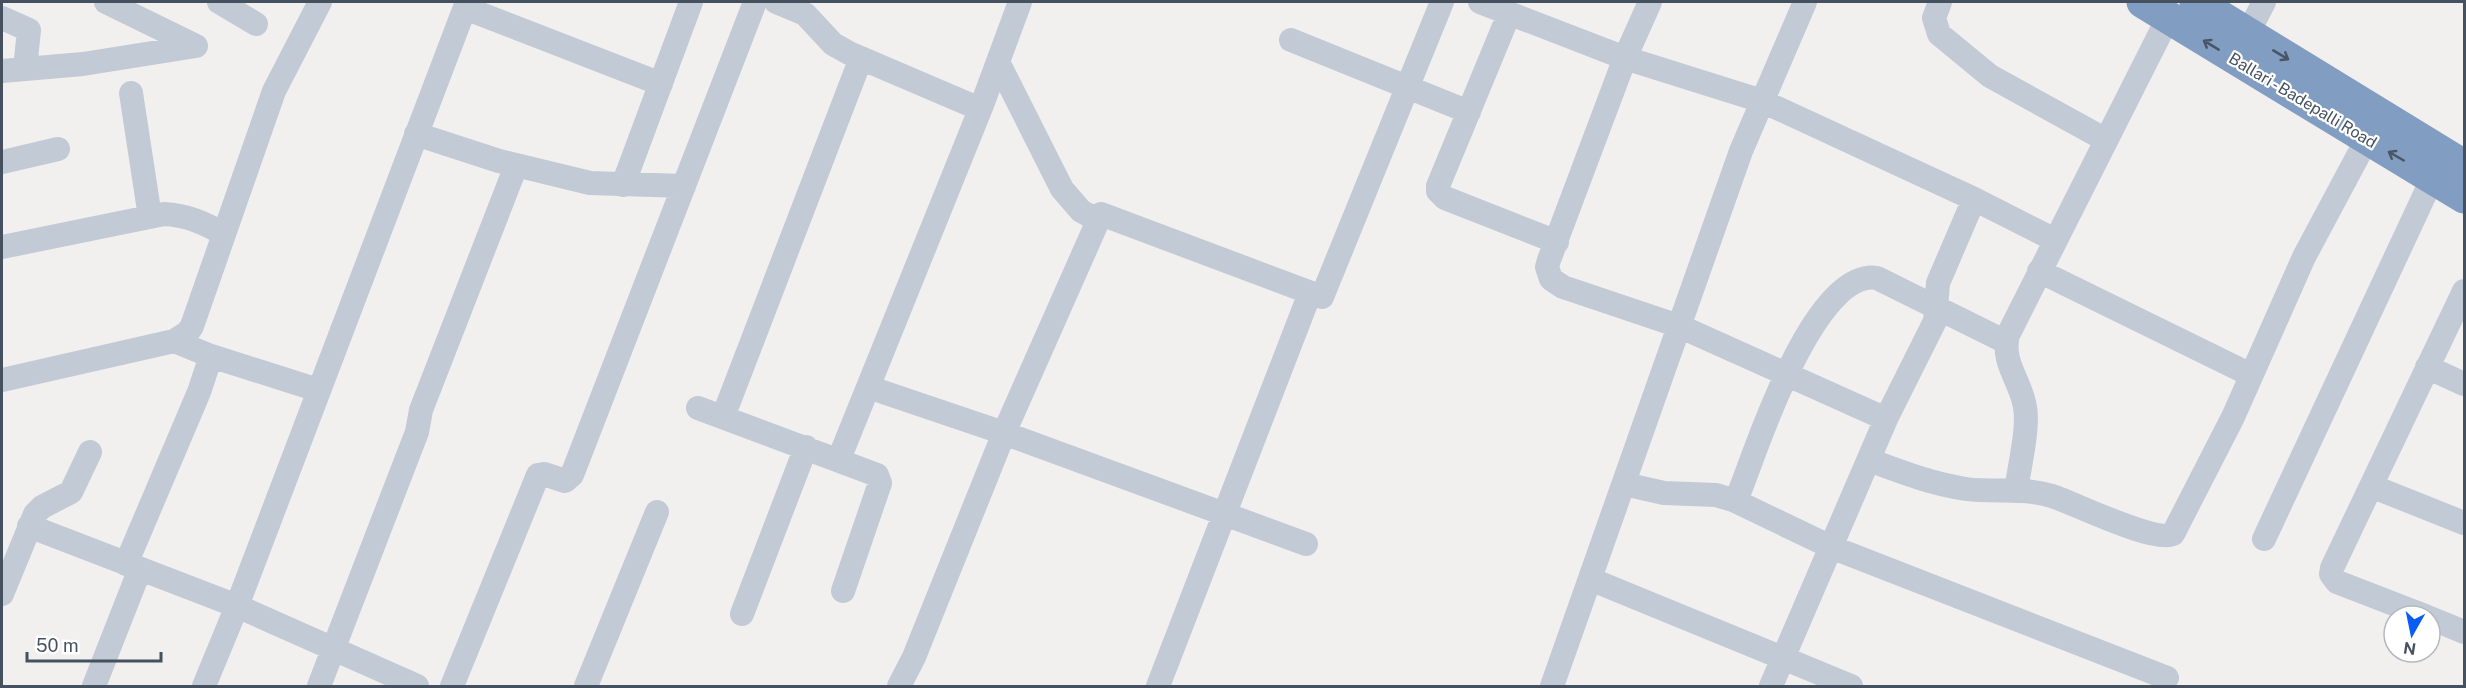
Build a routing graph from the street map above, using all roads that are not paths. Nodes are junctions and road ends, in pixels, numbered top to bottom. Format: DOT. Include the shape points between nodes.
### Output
graph roads {
  1 [pos="106,2"];
  2 [pos="219,2"];
  3 [pos="320,2"];
  4 [pos="691,2"];
  5 [pos="755,2"];
  6 [pos="776,2"];
  7 [pos="1020,2"];
  8 [pos="1442,2"];
  9 [pos="1480,2"];
  10 [pos="1650,2"];
  11 [pos="1805,2"];
  12 [pos="1940,2"];
  13 [pos="2196,2"];
  14 [pos="2264,2"];
  15 [pos="466,4"];
  16 [pos="811,9"];
  17 [pos="2156,10"];
  18 [pos="1509,14"];
  19 [pos="2,18"];
  20 [pos="256,24"];
  21 [pos="2247,35"];
  22 [pos="1291,40"];
  23 [pos="861,58"];
  24 [pos="1625,58"];
  25 [pos="998,62"];
  26 [pos="25,69"];
  27 [pos="2,71"];
  28 [pos="661,84"];
  29 [pos="1407,86"];
  30 [pos="131,93"];
  31 [pos="1762,101"];
  32 [pos="980,109"];
  33 [pos="1469,112"];
  34 [pos="416,134"];
  35 [pos="2367,139"];
  36 [pos="2106,140"];
  37 [pos="58,148"];
  38 [pos="2,162"];
  39 [pos="516,166"];
  40 [pos="2464,166"];
  41 [pos="2433,177"];
  42 [pos="623,185"];
  43 [pos="684,186"];
  44 [pos="2464,197"];
  45 [pos="1974,199"];
  46 [pos="150,217"];
  47 [pos="1098,220"];
  48 [pos="224,234"];
  49 [pos="2055,240"];
  50 [pos="1557,242"];
  51 [pos="2,248"];
  52 [pos="2039,271"];
  53 [pos="2464,291"];
  54 [pos="1310,293"];
  55 [pos="1937,307"];
  56 [pos="1679,326"];
  57 [pos="174,341"];
  58 [pos="2006,342"];
  59 [pos="211,356"];
  60 [pos="2427,367"];
  61 [pos="1786,374"];
  62 [pos="2252,375"];
  63 [pos="2,380"];
  64 [pos="2464,384"];
  65 [pos="868,387"];
  66 [pos="318,390"];
  67 [pos="698,408"];
  68 [pos="723,417"];
  69 [pos="1886,419"];
  70 [pos="1005,433"];
  71 [pos="806,447"];
  72 [pos="90,452"];
  73 [pos="839,459"];
  74 [pos="1869,460"];
  75 [pos="1624,484"];
  76 [pos="2371,486"];
  77 [pos="2016,491"];
  78 [pos="1736,501"];
  79 [pos="657,512"];
  80 [pos="1224,513"];
  81 [pos="2464,523"];
  82 [pos="29,526"];
  83 [pos="2264,539"];
  84 [pos="1306,544"];
  85 [pos="1831,547"];
  86 [pos="133,566"];
  87 [pos="1590,579"];
  88 [pos="843,591"];
  89 [pos="2,594"];
  90 [pos="2394,604"];
  91 [pos="237,606"];
  92 [pos="742,614"];
  93 [pos="2442,623"];
  94 [pos="2464,632"];
  95 [pos="334,651"];
  96 [pos="1783,658"];
  97 [pos="2167,678"];
  98 [pos="94,687"];
  99 [pos="204,687"];
  100 [pos="319,687"];
  101 [pos="417,687"];
  102 [pos="452,687"];
  103 [pos="586,687"];
  104 [pos="899,687"];
  105 [pos="1158,687"];
  106 [pos="1552,687"];
  107 [pos="1770,687"];
  108 [pos="1851,687"];
  1 -- 26 [label="street" via="196,46"];
  2 -- 20 [label="street"];
  3 -- 48 [label="street" via="274,91"];
  4 -- 28 [label="street"];
  5 -- 43 [label="street"];
  6 -- 16 [label="street"];
  7 -- 25 [label="street"];
  8 -- 29 [label="street"];
  9 -- 18 [label="street"];
  10 -- 24 [label="street"];
  11 -- 31 [label="street"];
  12 -- 36 [label="street" via="1935,26 1947,41 1998,81"];
  13 -- 21 [label="highway, Ballari - Badepalli Road"];
  14 -- 21 [label="street"];
  15 -- 28 [label="street"];
  15 -- 34 [label="street"];
  16 -- 23 [label="street" via="833,44"];
  35 -- 17 [label="highway, Ballari - Badepalli Road, one-way"];
  17 -- 36 [label="street"];
  18 -- 24 [label="street"];
  18 -- 33 [label="street"];
  19 -- 26 [label="street" via="29,30"];
  21 -- 40 [label="highway, Ballari - Badepalli Road, one-way"];
  22 -- 29 [label="street"];
  23 -- 32 [label="street"];
  23 -- 68 [label="street"];
  24 -- 31 [label="street"];
  24 -- 50 [label="street"];
  25 -- 32 [label="street"];
  25 -- 47 [label="street" via="1062,189 1081,212"];
  26 -- 27 [label="street"];
  28 -- 42 [label="street"];
  29 -- 33 [label="street"];
  29 -- 54 [label="street" via="1322,297"];
  30 -- 46 [label="street"];
  31 -- 45 [label="street"];
  31 -- 56 [label="street"];
  32 -- 65 [label="street"];
  33 -- 50 [label="street" via="1438,186 1441,195"];
  34 -- 39 [label="street"];
  34 -- 66 [label="street"];
  41 -- 35 [label="highway, Ballari - Badepalli Road, one-way"];
  35 -- 62 [label="street" via="2304,258"];
  36 -- 49 [label="street"];
  37 -- 38 [label="street"];
  39 -- 42 [label="street" via="591,183"];
  39 -- 95 [label="street" via="421,410 417,432"];
  41 -- 44 [label="highway, Ballari - Badepalli Road"];
  41 -- 83 [label="street"];
  42 -- 43 [label="street"];
  43 -- 102 [label="street" via="572,475 565,481 538,475"];
  45 -- 49 [label="street"];
  45 -- 55 [label="street" via="1938,284"];
  46 -- 48 [label="street" via="179,215"];
  46 -- 51 [label="street"];
  47 -- 54 [label="street" via="1101,214"];
  47 -- 70 [label="street"];
  48 -- 57 [label="street" via="192,326"];
  49 -- 52 [label="street"];
  50 -- 56 [label="street" via="1547,267 1556,284"];
  52 -- 58 [label="street"];
  52 -- 62 [label="street"];
  53 -- 60 [label="street"];
  54 -- 80 [label="street"];
  55 -- 58 [label="street"];
  55 -- 61 [label="street" via="1877,278 1867,277 1823,308"];
  55 -- 69 [label="street" via="1931,330"];
  56 -- 61 [label="street"];
  56 -- 75 [label="street"];
  57 -- 59 [label="street"];
  57 -- 63 [label="street"];
  58 -- 77 [label="street" via="2007,358 2026,409"];
  59 -- 66 [label="street"];
  59 -- 86 [label="street"];
  60 -- 64 [label="street"];
  60 -- 76 [label="street"];
  61 -- 69 [label="street"];
  61 -- 78 [label="street"];
  62 -- 77 [label="street" via="2177,530 2168,537 2144,532 2046,494"];
  65 -- 70 [label="street"];
  65 -- 73 [label="street"];
  66 -- 91 [label="street"];
  67 -- 68 [label="street"];
  68 -- 71 [label="street"];
  69 -- 74 [label="street"];
  70 -- 80 [label="street"];
  70 -- 104 [label="street"];
  71 -- 73 [label="street"];
  71 -- 92 [label="street"];
  72 -- 82 [label="street" via="71,492 42,507"];
  73 -- 88 [label="street" via="874,473 880,483"];
  74 -- 77 [label="street" via="1928,481 1967,489"];
  74 -- 85 [label="street"];
  75 -- 78 [label="street" via="1656,492 1716,495"];
  75 -- 87 [label="street"];
  76 -- 81 [label="street"];
  76 -- 90 [label="street" via="2331,574 2337,582"];
  78 -- 85 [label="street"];
  79 -- 103 [label="street"];
  80 -- 84 [label="street"];
  80 -- 105 [label="street"];
  82 -- 86 [label="street"];
  82 -- 89 [label="street"];
  85 -- 96 [label="street"];
  85 -- 97 [label="street"];
  86 -- 91 [label="street"];
  86 -- 98 [label="street"];
  87 -- 96 [label="street"];
  87 -- 106 [label="street"];
  91 -- 95 [label="street"];
  91 -- 99 [label="street"];
  93 -- 94 [label="street"];
  95 -- 100 [label="street"];
  95 -- 101 [label="street"];
  96 -- 107 [label="street"];
  96 -- 108 [label="street"];
}
